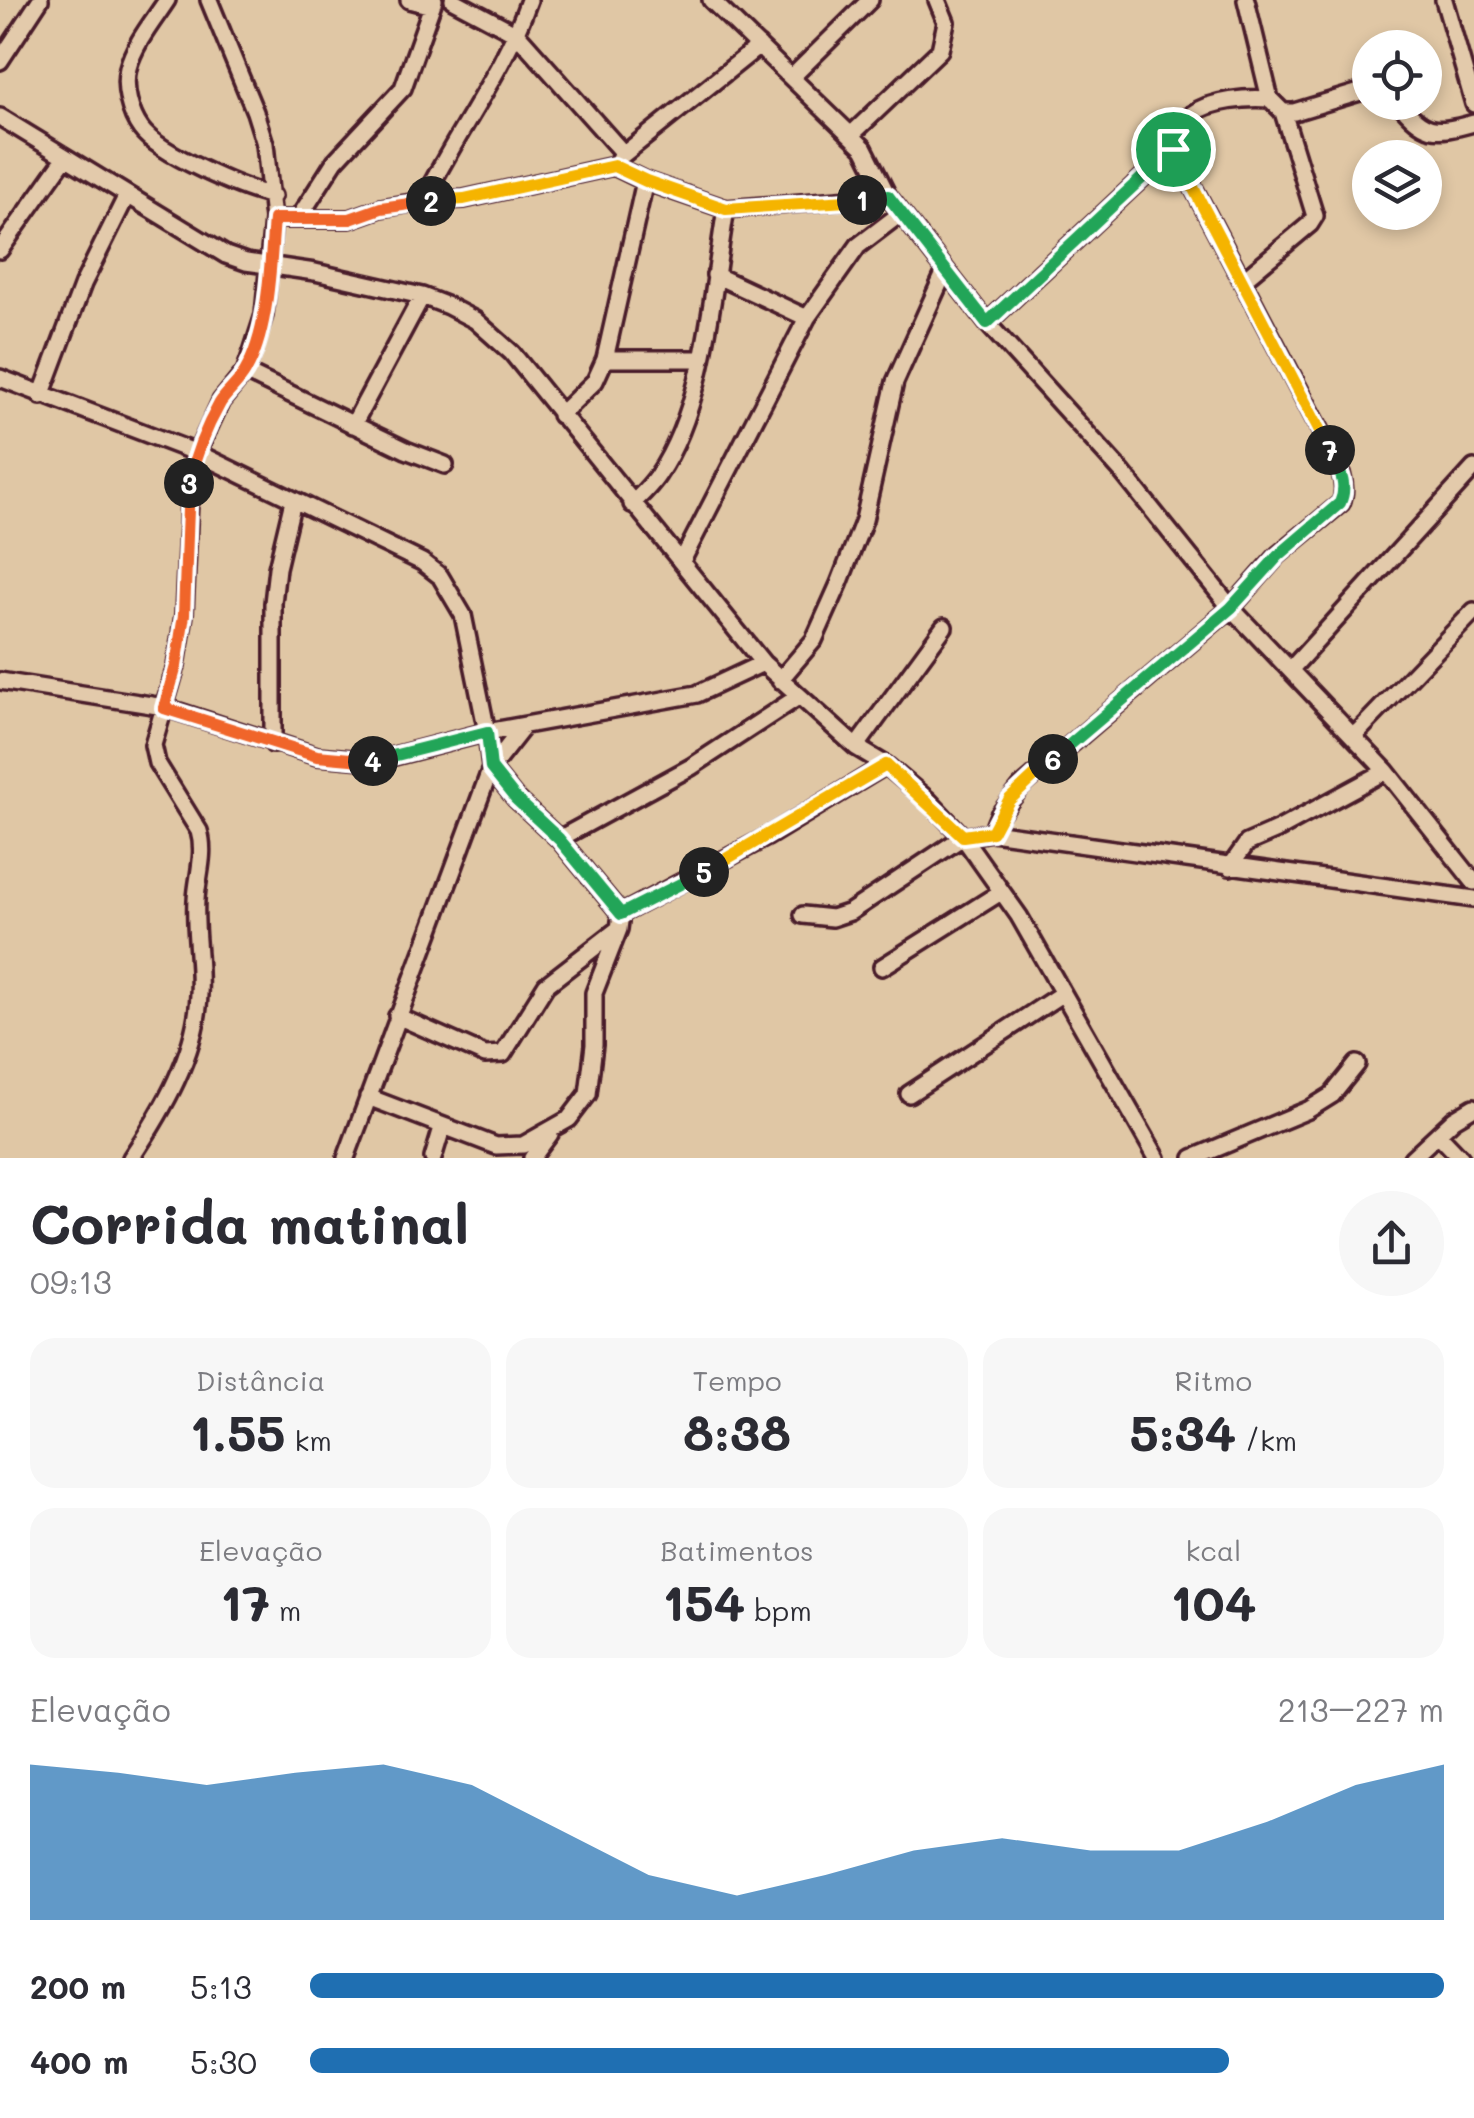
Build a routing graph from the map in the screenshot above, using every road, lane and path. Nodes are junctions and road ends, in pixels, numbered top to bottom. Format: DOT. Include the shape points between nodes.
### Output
graph roads {
  1 [pos="40,0"];
  2 [pos="167,0"];
  3 [pos="208,0"];
  4 [pos="409,0"];
  5 [pos="453,0"];
  6 [pos="529,0"];
  7 [pos="711,0"];
  8 [pos="870,0"];
  9 [pos="936,0"];
  10 [pos="1246,0"];
  11 [pos="1444,0"];
  12 [pos="433,3"];
  13 [pos="517,34"];
  14 [pos="759,46"];
  15 [pos="0,62"];
  16 [pos="792,77"];
  17 [pos="1352,94"];
  18 [pos="1270,98"];
  19 [pos="1474,104"];
  20 [pos="1283,112"];
  21 [pos="0,117"];
  22 [pos="1414,120"];
  23 [pos="1474,123"];
  24 [pos="851,135"];
  25 [pos="1173,149"];
  26 [pos="64,158"];
  27 [pos="618,159"];
  28 [pos="646,181"];
  29 [pos="127,195"];
  30 [pos="273,196"];
  31 [pos="888,196"];
  32 [pos="422,201"];
  33 [pos="726,209"];
  34 [pos="900,214"];
  35 [pos="274,219"];
  36 [pos="298,219"];
  37 [pos="0,250"];
  38 [pos="270,266"];
  39 [pos="945,271"];
  40 [pos="714,276"];
  41 [pos="1242,280"];
  42 [pos="422,296"];
  43 [pos="808,318"];
  44 [pos="987,323"];
  45 [pos="605,360"];
  46 [pos="702,360"];
  47 [pos="245,372"];
  48 [pos="0,378"];
  49 [pos="40,396"];
  50 [pos="560,415"];
  51 [pos="353,425"];
  52 [pos="196,453"];
  53 [pos="444,465"];
  54 [pos="1474,468"];
  55 [pos="293,501"];
  56 [pos="632,504"];
  57 [pos="682,561"];
  58 [pos="1231,608"];
  59 [pos="1474,611"];
  60 [pos="944,627"];
  61 [pos="763,663"];
  62 [pos="1292,668"];
  63 [pos="780,680"];
  64 [pos="0,681"];
  65 [pos="798,697"];
  66 [pos="164,708"];
  67 [pos="524,726"];
  68 [pos="487,732"];
  69 [pos="1354,736"];
  70 [pos="273,744"];
  71 [pos="856,747"];
  72 [pos="886,765"];
  73 [pos="491,768"];
  74 [pos="1386,770"];
  75 [pos="992,832"];
  76 [pos="963,836"];
  77 [pos="559,839"];
  78 [pos="1230,867"];
  79 [pos="1472,872"];
  80 [pos="1002,892"];
  81 [pos="1474,899"];
  82 [pos="803,915"];
  83 [pos="620,921"];
  84 [pos="882,967"];
  85 [pos="1063,993"];
  86 [pos="398,1016"];
  87 [pos="1357,1064"];
  88 [pos="909,1094"];
  89 [pos="368,1098"];
  90 [pos="1474,1107"];
  91 [pos="555,1127"];
  92 [pos="442,1128"];
  93 [pos="1438,1134"];
  94 [pos="131,1158"];
  95 [pos="346,1158"];
  96 [pos="432,1158"];
  97 [pos="532,1158"];
  98 [pos="1157,1158"];
  99 [pos="1193,1158"];
  100 [pos="1412,1158"];
  101 [pos="1461,1158"];
  1 -- 15 [label="street"];
  2 -- 30 [label="street" via="128,68 138,126 227,183"];
  3 -- 30 [label="street" via="255,112"];
  4 -- 12 [label="street"];
  5 -- 13 [label="street"];
  6 -- 13 [label="street"];
  7 -- 14 [label="street"];
  8 -- 16 [label="street"];
  9 -- 24 [label="street" via="946,22 940,50"];
  10 -- 18 [label="street"];
  11 -- 19 [label="street"];
  12 -- 36 [label="street" via="402,88 335,161"];
  13 -- 27 [label="street"];
  13 -- 32 [label="street"];
  14 -- 16 [label="street"];
  14 -- 27 [label="street"];
  16 -- 24 [label="street"];
  17 -- 20 [label="street"];
  18 -- 20 [label="street"];
  18 -- 25 [label="street" via="1201,109 1182,127"];
  20 -- 41 [label="street" via="1316,216"];
  21 -- 26 [label="street"];
  22 -- 23 [label="street" via="1432,131"];
  24 -- 31 [label="street"];
  25 -- 41 [label="street"];
  25 -- 44 [label="street"];
  26 -- 29 [label="street"];
  26 -- 37 [label="street"];
  27 -- 28 [label="street"];
  27 -- 32 [label="street" via="464,199"];
  28 -- 33 [label="street"];
  28 -- 45 [label="street"];
  29 -- 38 [label="street" via="226,254"];
  29 -- 49 [label="street" via="83,284"];
  30 -- 35 [label="street"];
  31 -- 33 [label="street"];
  31 -- 34 [label="street"];
  32 -- 36 [label="street" via="350,219"];
  33 -- 40 [label="street"];
  34 -- 39 [label="street"];
  34 -- 43 [label="street" via="858,246"];
  35 -- 36 [label="street"];
  35 -- 38 [label="street"];
  38 -- 42 [label="street"];
  38 -- 47 [label="street" via="264,315"];
  39 -- 44 [label="street"];
  39 -- 63 [label="street" via="896,382 864,520 839,584 814,640"];
  40 -- 43 [label="street"];
  40 -- 46 [label="street"];
  41 -- 58 [label="street" via="1321,430 1345,492"];
  42 -- 50 [label="street" via="475,320 512,353"];
  42 -- 51 [label="street"];
  43 -- 57 [label="street"];
  44 -- 58 [label="street" via="1122,472"];
  45 -- 46 [label="street"];
  45 -- 50 [label="street" via="595,381"];
  46 -- 56 [label="street" via="672,449"];
  47 -- 51 [label="street"];
  47 -- 52 [label="street"];
  48 -- 49 [label="street"];
  49 -- 52 [label="street"];
  50 -- 56 [label="street"];
  51 -- 53 [label="street"];
  52 -- 55 [label="street"];
  52 -- 66 [label="street" via="187,502 184,615"];
  54 -- 62 [label="street"];
  55 -- 68 [label="street" via="440,576 463,615"];
  55 -- 70 [label="street" via="273,602"];
  56 -- 57 [label="street"];
  57 -- 61 [label="street"];
  58 -- 62 [label="street"];
  58 -- 75 [label="street" via="1021,787"];
  59 -- 69 [label="street"];
  60 -- 71 [label="street"];
  61 -- 63 [label="street"];
  61 -- 67 [label="street" via="697,694"];
  62 -- 69 [label="street"];
  63 -- 65 [label="street"];
  64 -- 66 [label="street"];
  65 -- 71 [label="street"];
  65 -- 77 [label="street" via="691,767"];
  66 -- 70 [label="street"];
  66 -- 94 [label="street" via="153,745 157,763 203,843 196,899 199,995 169,1098"];
  67 -- 68 [label="street"];
  67 -- 73 [label="street"];
  68 -- 70 [label="street" via="374,760"];
  68 -- 73 [label="street"];
  69 -- 74 [label="street"];
  71 -- 72 [label="street"];
  72 -- 76 [label="street"];
  72 -- 83 [label="street"];
  73 -- 77 [label="street"];
  73 -- 86 [label="street"];
  74 -- 78 [label="street" via="1247,843"];
  74 -- 79 [label="street"];
  75 -- 76 [label="street"];
  75 -- 78 [label="street"];
  76 -- 80 [label="street"];
  76 -- 82 [label="street" via="850,912"];
  77 -- 83 [label="street"];
  78 -- 81 [label="street"];
  80 -- 84 [label="street"];
  80 -- 85 [label="street"];
  83 -- 86 [label="street" via="546,984 502,1054 485,1055"];
  83 -- 91 [label="street" via="594,993 588,1094"];
  85 -- 88 [label="street"];
  85 -- 98 [label="street"];
  86 -- 89 [label="street"];
  87 -- 99 [label="street" via="1332,1095 1308,1110"];
  89 -- 92 [label="street"];
  89 -- 95 [label="street"];
  90 -- 93 [label="street"];
  91 -- 92 [label="street" via="523,1145 496,1146"];
  91 -- 97 [label="street"];
  92 -- 96 [label="street"];
  93 -- 100 [label="street"];
  93 -- 101 [label="street"];
}
